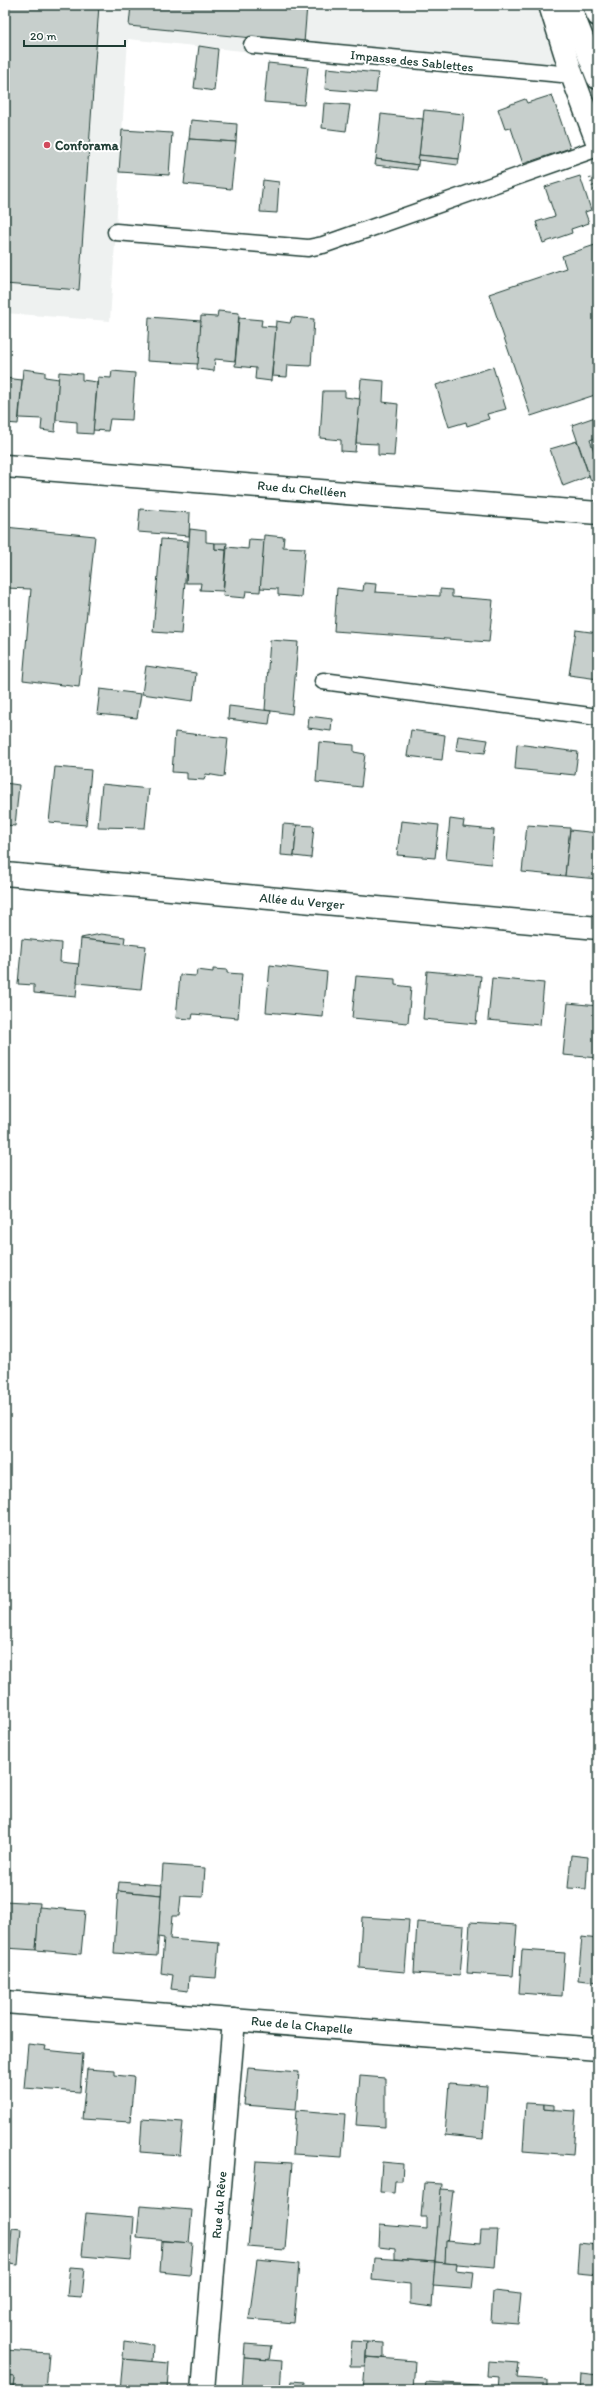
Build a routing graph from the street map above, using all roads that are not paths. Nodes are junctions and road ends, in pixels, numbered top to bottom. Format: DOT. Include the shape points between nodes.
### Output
graph roads {
  1 [pos="550,5"];
  2 [pos="569,5"];
  3 [pos="594,5"];
  4 [pos="598,15"];
  5 [pos="252,44"];
  6 [pos="572,75"];
  7 [pos="598,78"];
  8 [pos="598,144"];
  9 [pos="598,148"];
  10 [pos="116,232"];
  11 [pos="5,466"];
  12 [pos="598,513"];
  13 [pos="323,681"];
  14 [pos="598,717"];
  15 [pos="5,874"];
  16 [pos="598,928"];
  17 [pos="5,2002"];
  18 [pos="234,2020"];
  19 [pos="598,2049"];
  20 [pos="203,2390"];
  1 -- 6 [label="street"];
  2 -- 7 [label="street"];
  3 -- 4 [label="street"];
  5 -- 6 [label="lane, Impasse des Sablettes"];
  6 -- 8 [label="street"];
  9 -- 10 [label="lane" via="323,245 308,248"];
  11 -- 12 [label="street, Rue du Chelléen"];
  13 -- 14 [label="lane"];
  15 -- 16 [label="street, Allée du Verger"];
  17 -- 18 [label="street, Rue de la Chapelle"];
  18 -- 19 [label="street, Rue de la Chapelle"];
  18 -- 20 [label="street, Rue du Rêve"];
}
